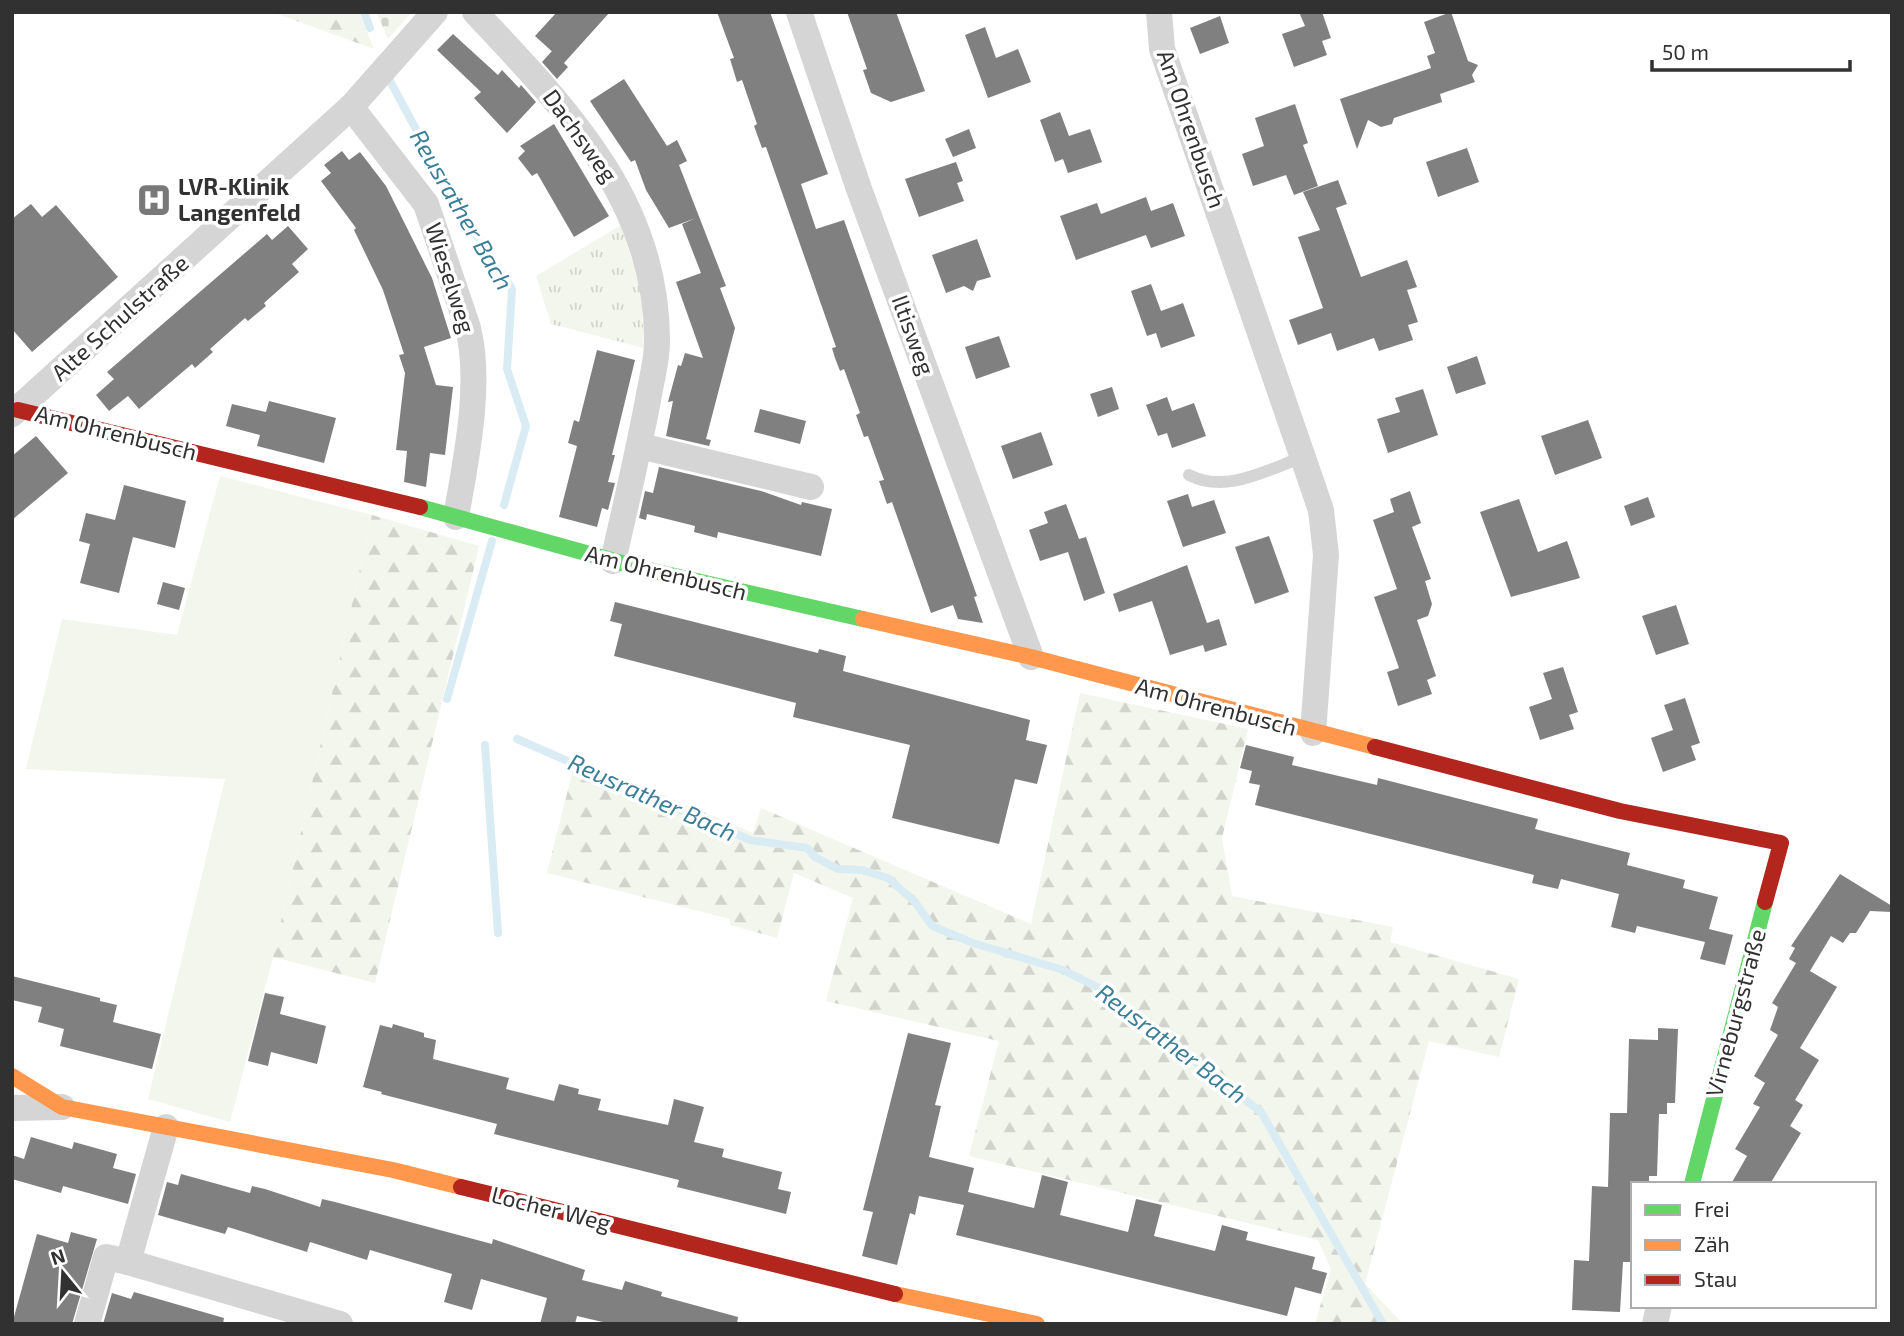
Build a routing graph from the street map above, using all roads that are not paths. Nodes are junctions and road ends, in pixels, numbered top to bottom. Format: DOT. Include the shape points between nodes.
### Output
graph roads {
  1 [pos="435,12"];
  2 [pos="475,12"];
  3 [pos="799,12"];
  4 [pos="1159,12"];
  5 [pos="351,107"];
  6 [pos="15,412"];
  7 [pos="640,446"];
  8 [pos="1303,457"];
  9 [pos="1189,475"];
  10 [pos="811,487"];
  11 [pos="456,517"];
  12 [pos="613,561"];
  13 [pos="1031,657"];
  14 [pos="1313,733"];
  15 [pos="1781,843"];
  16 [pos="12,1076"];
  17 [pos="62,1107"];
  18 [pos="12,1108"];
  19 [pos="166,1126"];
  20 [pos="1693,1182"];
  21 [pos="128,1262"];
  22 [pos="88,1324"];
  23 [pos="340,1324"];
  24 [pos="1037,1324"];
  1 -- 5 [label="street, Alte Schulstraße"];
  2 -- 7 [label="street, Dachsweg" via="564,107 614,178 646,253 658,344"];
  3 -- 13 [label="street, Iltisweg"];
  4 -- 8 [label="street, Am Ohrenbusch" via="1162,49"];
  5 -- 6 [label="street, Alte Schulstraße"];
  5 -- 11 [label="street, Wieselweg" via="426,204 468,328 473,348 469,445"];
  6 -- 11 [label="street, Am Ohrenbusch"];
  7 -- 10 [label="street"];
  7 -- 12 [label="street, Dachsweg"];
  8 -- 9 [label="lane" via="1220,484"];
  8 -- 14 [label="street, Am Ohrenbusch" via="1321,510 1326,555"];
  11 -- 12 [label="street, Am Ohrenbusch"];
  12 -- 13 [label="street, Am Ohrenbusch"];
  13 -- 14 [label="street, Am Ohrenbusch"];
  14 -- 15 [label="street, Am Ohrenbusch" via="1620,811"];
  15 -- 20 [label="street, Virneburgstraße"];
  16 -- 17 [label="street, Locher Weg"];
  17 -- 18 [label="street, Locher Weg"];
  17 -- 19 [label="street, Locher Weg"];
  19 -- 21 [label="street"];
  19 -- 24 [label="street, Locher Weg" via="393,1170 918,1300"];
  21 -- 22 [label="street" via="106,1257"];
  21 -- 23 [label="street"];
}
